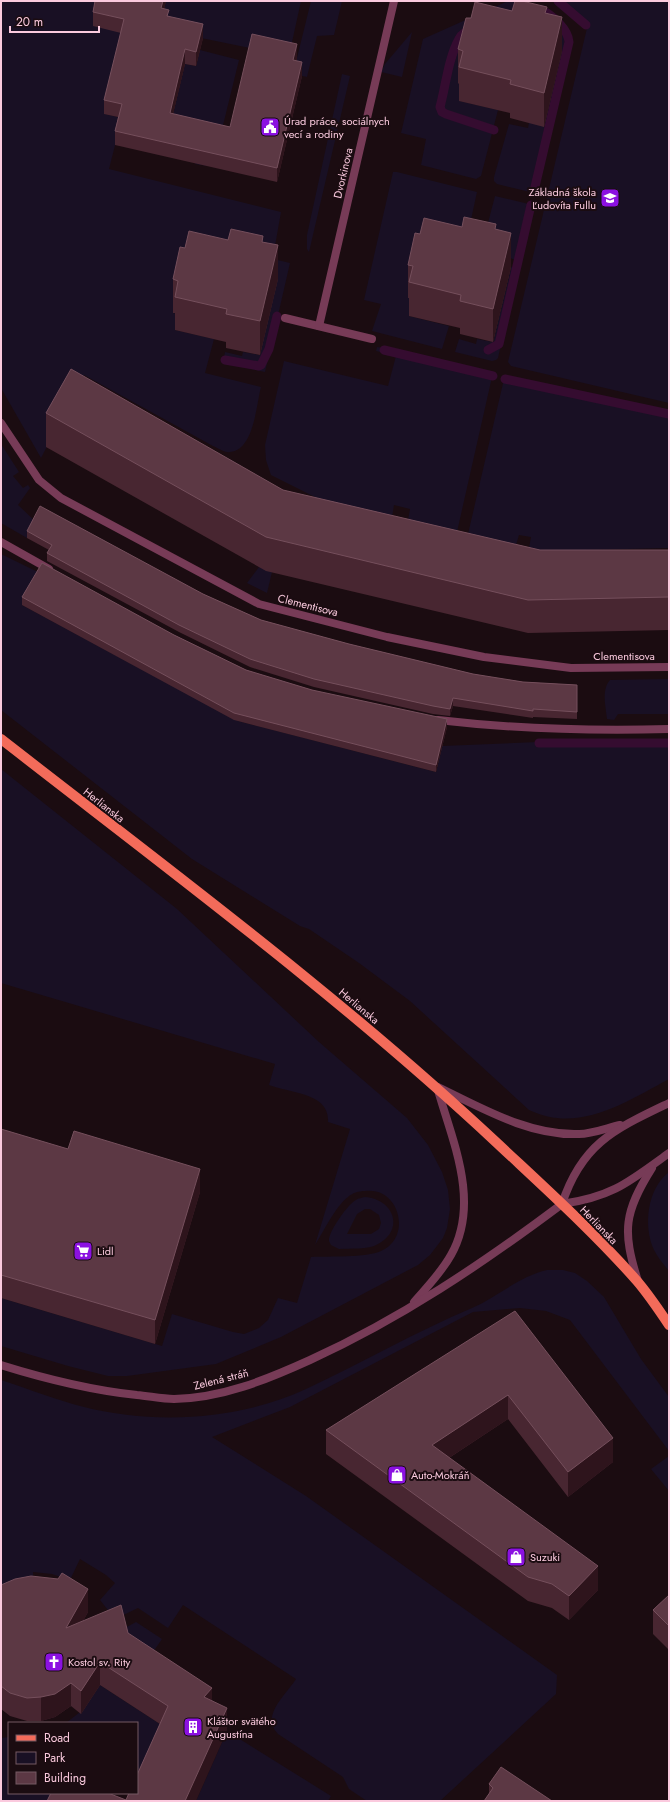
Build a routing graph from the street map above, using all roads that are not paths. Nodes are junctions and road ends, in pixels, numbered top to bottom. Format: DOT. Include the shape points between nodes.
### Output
graph roads {
  1 [pos="394,1"];
  2 [pos="285,318"];
  3 [pos="319,326"];
  4 [pos="372,339"];
  5 [pos="1,423"];
  6 [pos="1,542"];
  7 [pos="54,571"];
  8 [pos="669,667"];
  9 [pos="432,719"];
  10 [pos="669,729"];
  11 [pos="1,739"];
  12 [pos="436,1086"];
  13 [pos="669,1103"];
  14 [pos="623,1124"];
  15 [pos="669,1153"];
  16 [pos="654,1164"];
  17 [pos="562,1204"];
  18 [pos="638,1282"];
  19 [pos="408,1309"];
  20 [pos="669,1325"];
  21 [pos="1,1365"];
  1 -- 3 [label="street, Dvorkinova"];
  2 -- 3 [label="street"];
  3 -- 4 [label="street"];
  5 -- 8 [label="street, Clementisova" via="39,480 60,498 259,604 484,657 571,668"];
  6 -- 7 [label="street"];
  9 -- 10 [label="street" via="483,726 590,731"];
  11 -- 12 [label="main road, Herlianska" via="300,972"];
  12 -- 14 [label="street" via="540,1131 580,1134"];
  12 -- 17 [label="main road, Herlianska"];
  12 -- 19 [label="street" via="462,1181 464,1220 452,1254 440,1273"];
  13 -- 14 [label="street"];
  14 -- 17 [label="street" via="582,1161 572,1176"];
  15 -- 16 [label="street"];
  16 -- 17 [label="street" via="604,1195"];
  16 -- 18 [label="street" via="634,1199 628,1219 630,1255"];
  17 -- 18 [label="main road, Herlianska"];
  17 -- 19 [label="street, Zelená stráň" via="469,1271"];
  18 -- 20 [label="main road, Herlianska"];
  19 -- 21 [label="street, Zelená stráň" via="354,1339 293,1368 213,1395 172,1399 104,1391 42,1378"];
}
